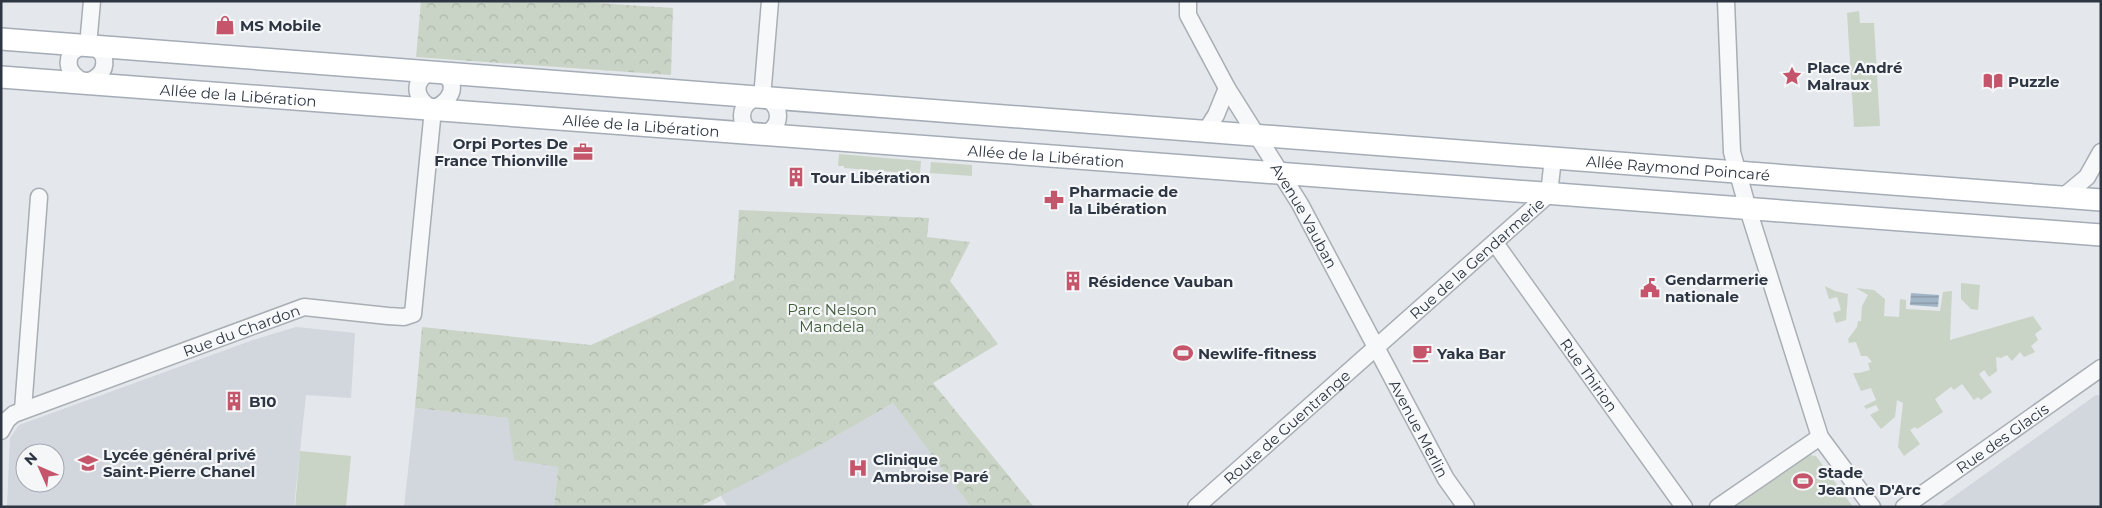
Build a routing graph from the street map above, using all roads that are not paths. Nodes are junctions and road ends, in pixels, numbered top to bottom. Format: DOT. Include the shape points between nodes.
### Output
graph roads {
  1 [pos="92,1"];
  2 [pos="770,1"];
  3 [pos="1188,1"];
  4 [pos="1726,1"];
  5 [pos="1,39"];
  6 [pos="88,46"];
  7 [pos="436,72"];
  8 [pos="1,76"];
  9 [pos="85,83"];
  10 [pos="1227,88"];
  11 [pos="762,98"];
  12 [pos="433,110"];
  13 [pos="1205,132"];
  14 [pos="759,134"];
  15 [pos="1257,136"];
  16 [pos="2101,152"];
  17 [pos="1553,158"];
  18 [pos="1737,172"];
  19 [pos="1281,174"];
  20 [pos="1549,194"];
  21 [pos="39,197"];
  22 [pos="2063,197"];
  23 [pos="2101,200"];
  24 [pos="1748,210"];
  25 [pos="2101,235"];
  26 [pos="1495,243"];
  27 [pos="1376,347"];
  28 [pos="2101,368"];
  29 [pos="23,410"];
  30 [pos="1,431"];
  31 [pos="1820,437"];
  32 [pos="1196,507"];
  33 [pos="1466,507"];
  34 [pos="1684,507"];
  35 [pos="1718,507"];
  36 [pos="1872,507"];
  37 [pos="1904,507"];
  1 -- 6 [label="street"];
  2 -- 11 [label="street"];
  3 -- 10 [label="street, Avenue Vauban" via="1188,16"];
  4 -- 18 [label="street" via="1732,152"];
  5 -- 6 [label="main road"];
  6 -- 7 [label="main road"];
  6 -- 9 [label="street" via="71,53 69,66 73,75"];
  6 -- 9 [label="street" via="103,55 104,69 98,77"];
  7 -- 11 [label="main road"];
  7 -- 12 [label="street" via="452,86 448,101"];
  7 -- 12 [label="street" via="421,78 418,84 423,104"];
  8 -- 9 [label="main road, Allée de la Libération"];
  9 -- 12 [label="main road, Allée de la Libération"];
  10 -- 13 [label="street"];
  10 -- 15 [label="street, Avenue Vauban"];
  11 -- 13 [label="main road"];
  11 -- 14 [label="street" via="772,102 778,115 775,126"];
  11 -- 14 [label="street" via="752,100 743,112 745,124"];
  12 -- 14 [label="main road, Allée de la Libération"];
  12 -- 29 [label="street, Rue du Chardon" via="413,314 388,316 304,307"];
  13 -- 15 [label="main road"];
  14 -- 19 [label="main road, Allée de la Libération"];
  15 -- 17 [label="main road, Allée Raymond Poincaré"];
  15 -- 19 [label="street, Avenue Vauban"];
  16 -- 22 [label="street" via="2087,177"];
  17 -- 18 [label="main road, Allée Raymond Poincaré"];
  17 -- 20 [label="street, Rue de la Gendarmerie"];
  18 -- 22 [label="main road, Allée Raymond Poincaré"];
  18 -- 24 [label="street"];
  19 -- 20 [label="main road"];
  19 -- 27 [label="street, Avenue Vauban"];
  20 -- 24 [label="main road"];
  20 -- 26 [label="street, Rue de la Gendarmerie"];
  21 -- 29 [label="street"];
  22 -- 23 [label="main road, Allée Raymond Poincaré"];
  24 -- 25 [label="main road"];
  24 -- 31 [label="street"];
  26 -- 27 [label="street, Rue de la Gendarmerie"];
  26 -- 34 [label="street, Rue Thirion"];
  27 -- 32 [label="street, Route de Guentrange"];
  27 -- 33 [label="street, Avenue Merlin" via="1446,479"];
  28 -- 37 [label="street, Rue des Glacis"];
  29 -- 30 [label="street, Rue du Chardon" via="7,420"];
  31 -- 35 [label="street"];
  31 -- 36 [label="street"];
}
